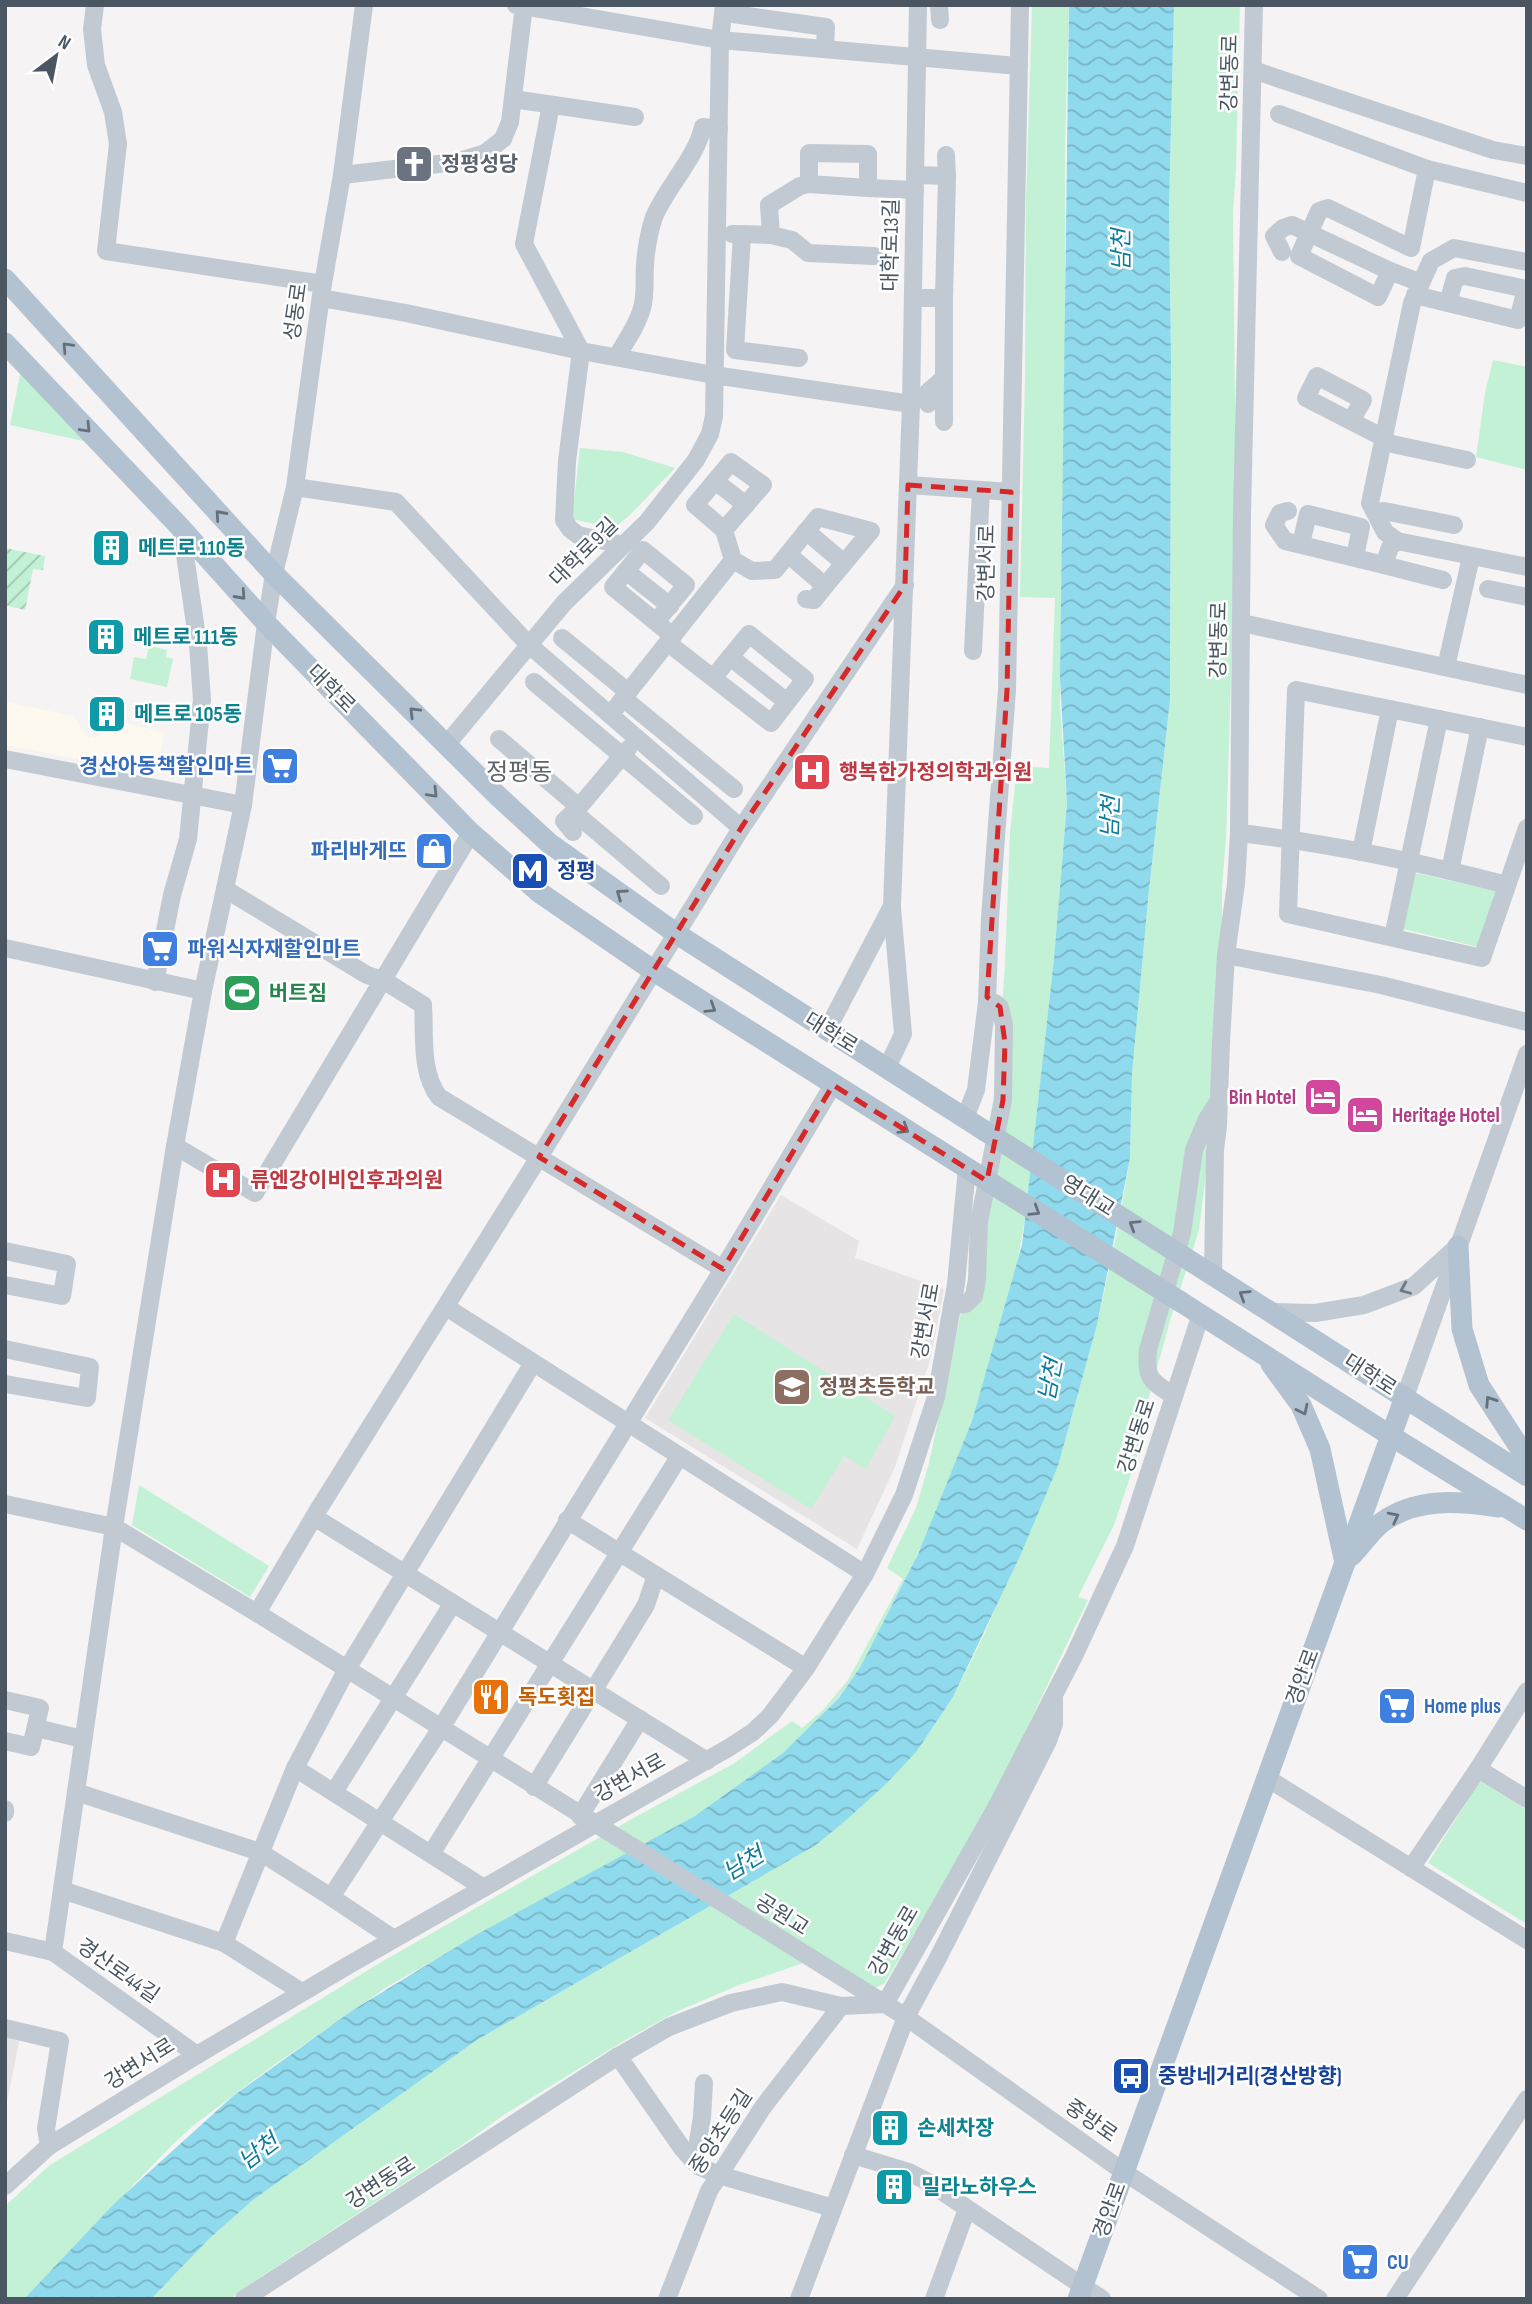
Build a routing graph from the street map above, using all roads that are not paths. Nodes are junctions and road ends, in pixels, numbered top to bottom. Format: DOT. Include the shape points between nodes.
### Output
graph roads {
  1 [pos="95,5"];
  2 [pos="364,5"];
  3 [pos="724,5"];
  4 [pos="734,5"];
  5 [pos="918,5"];
  6 [pos="1020,5"];
  7 [pos="1254,5"];
  8 [pos="521,6"];
  9 [pos="720,40"];
  10 [pos="825,49"];
  11 [pos="917,57"];
  12 [pos="1019,66"];
  13 [pos="1253,70"];
  14 [pos="513,99"];
  15 [pos="551,105"];
  16 [pos="1279,114"];
  17 [pos="635,117"];
  18 [pos="719,129"];
  19 [pos="946,155"];
  20 [pos="1527,156"];
  21 [pos="1427,169"];
  22 [pos="342,174"];
  23 [pos="947,176"];
  24 [pos="915,183"];
  25 [pos="809,184"];
  26 [pos="868,188"];
  27 [pos="1527,193"];
  28 [pos="718,233"];
  29 [pos="1310,233"];
  30 [pos="742,234"];
  31 [pos="771,235"];
  32 [pos="1282,252"];
  33 [pos="874,256"];
  34 [pos="1527,262"];
  35 [pos="1390,271"];
  36 [pos="5,279"];
  37 [pos="1418,289"];
  38 [pos="322,291"];
  39 [pos="913,298"];
  40 [pos="944,298"];
  41 [pos="1448,303"];
  42 [pos="5,343"];
  43 [pos="581,351"];
  44 [pos="617,356"];
  45 [pos="799,358"];
  46 [pos="714,374"];
  47 [pos="944,377"];
  48 [pos="919,404"];
  49 [pos="1351,421"];
  50 [pos="944,422"];
  51 [pos="1383,440"];
  52 [pos="1466,460"];
  53 [pos="715,481"];
  54 [pos="908,485"];
  55 [pos="295,487"];
  56 [pos="981,490"];
  57 [pos="1011,492"];
  58 [pos="746,505"];
  59 [pos="918,512"];
  60 [pos="1288,512"];
  61 [pos="1376,513"];
  62 [pos="1454,525"];
  63 [pos="181,528"];
  64 [pos="724,530"];
  65 [pos="806,531"];
  66 [pos="1397,541"];
  67 [pos="1301,544"];
  68 [pos="622,545"];
  69 [pos="788,554"];
  70 [pos="1355,557"];
  71 [pos="1471,557"];
  72 [pos="733,560"];
  73 [pos="844,562"];
  74 [pos="977,562"];
  75 [pos="1384,565"];
  76 [pos="1527,567"];
  77 [pos="626,571"];
  78 [pos="274,574"];
  79 [pos="1443,580"];
  80 [pos="825,586"];
  81 [pos="1488,589"];
  82 [pos="908,590"];
  83 [pos="987,595"];
  84 [pos="1527,597"];
  85 [pos="806,599"];
  86 [pos="674,601"];
  87 [pos="694,609"];
  88 [pos="656,622"];
  89 [pos="266,623"];
  90 [pos="1242,624"];
  91 [pos="562,638"];
  92 [pos="670,639"];
  93 [pos="528,644"];
  94 [pos="974,651"];
  95 [pos="730,657"];
  96 [pos="1447,667"];
  97 [pos="912,675"];
  98 [pos="713,678"];
  99 [pos="534,682"];
  100 [pos="1527,684"];
  101 [pos="625,695"];
  102 [pos="787,702"];
  103 [pos="1390,709"];
  104 [pos="610,715"];
  105 [pos="1439,719"];
  106 [pos="1480,727"];
  107 [pos="1527,737"];
  108 [pos="637,738"];
  109 [pos="499,739"];
  110 [pos="447,744"];
  111 [pos="622,755"];
  112 [pos="5,759"];
  113 [pos="734,789"];
  114 [pos="192,795"];
  115 [pos="243,805"];
  116 [pos="579,807"];
  117 [pos="694,816"];
  118 [pos="741,828"];
  119 [pos="1527,828"];
  120 [pos="573,832"];
  121 [pos="471,833"];
  122 [pos="1239,833"];
  123 [pos="1291,839"];
  124 [pos="1361,852"];
  125 [pos="1409,863"];
  126 [pos="1450,871"];
  127 [pos="1507,885"];
  128 [pos="661,886"];
  129 [pos="225,889"];
  130 [pos="892,906"];
  131 [pos="677,933"];
  132 [pos="1392,937"];
  133 [pos="5,948"];
  134 [pos="1226,955"];
  135 [pos="654,971"];
  136 [pos="383,980"];
  137 [pos="155,982"];
  138 [pos="203,991"];
  139 [pos="987,1002"];
  140 [pos="1527,1022"];
  141 [pos="827,1031"];
  142 [pos="1527,1054"];
  143 [pos="887,1068"];
  144 [pos="833,1085"];
  145 [pos="1219,1101"];
  146 [pos="965,1118"];
  147 [pos="985,1130"];
  148 [pos="176,1146"];
  149 [pos="539,1157"];
  150 [pos="972,1171"];
  151 [pos="1458,1246"];
  152 [pos="5,1251"];
  153 [pos="723,1269"];
  154 [pos="1213,1275"];
  155 [pos="5,1285"];
  156 [pos="952,1305"];
  157 [pos="446,1307"];
  158 [pos="1271,1312"];
  159 [pos="1201,1314"];
  160 [pos="5,1349"];
  161 [pos="1264,1354"];
  162 [pos="533,1363"];
  163 [pos="5,1384"];
  164 [pos="1174,1396"];
  165 [pos="1405,1397"];
  166 [pos="627,1422"];
  167 [pos="1391,1436"];
  168 [pos="679,1457"];
  169 [pos="1527,1459"];
  170 [pos="1527,1476"];
  171 [pos="5,1504"];
  172 [pos="1518,1514"];
  173 [pos="314,1517"];
  174 [pos="567,1520"];
  175 [pos="114,1527"];
  176 [pos="619,1552"];
  177 [pos="1345,1563"];
  178 [pos="405,1573"];
  179 [pos="864,1574"];
  180 [pos="656,1575"];
  181 [pos="453,1603"];
  182 [pos="257,1613"];
  183 [pos="499,1632"];
  184 [pos="550,1663"];
  185 [pos="806,1668"];
  186 [pos="346,1669"];
  187 [pos="594,1690"];
  188 [pos="1527,1691"];
  189 [pos="1053,1697"];
  190 [pos="393,1698"];
  191 [pos="5,1700"];
  192 [pos="639,1719"];
  193 [pos="36,1728"];
  194 [pos="441,1728"];
  195 [pos="83,1739"];
  196 [pos="5,1741"];
  197 [pos="490,1759"];
  198 [pos="707,1761"];
  199 [pos="295,1768"];
  200 [pos="1478,1769"];
  201 [pos="1267,1778"];
  202 [pos="534,1787"];
  203 [pos="76,1792"];
  204 [pos="334,1792"];
  205 [pos="1527,1799"];
  206 [pos="587,1820"];
  207 [pos="380,1822"];
  208 [pos="260,1852"];
  209 [pos="431,1854"];
  210 [pos="1411,1868"];
  211 [pos="484,1888"];
  212 [pos="62,1890"];
  213 [pos="331,1897"];
  214 [pos="394,1939"];
  215 [pos="1527,1940"];
  216 [pos="5,1941"];
  217 [pos="224,1943"];
  218 [pos="52,1952"];
  219 [pos="839,1977"];
  220 [pos="302,1993"];
  221 [pos="884,2004"];
  222 [pos="841,2006"];
  223 [pos="905,2017"];
  224 [pos="5,2028"];
  225 [pos="197,2055"];
  226 [pos="618,2056"];
  227 [pos="704,2083"];
  228 [pos="1527,2099"];
  229 [pos="49,2146"];
  230 [pos="853,2155"];
  231 [pos="696,2164"];
  232 [pos="1124,2172"];
  233 [pos="719,2175"];
  234 [pos="5,2186"];
  235 [pos="833,2208"];
  236 [pos="967,2209"];
  237 [pos="1080,2292"];
  238 [pos="244,2299"];
  239 [pos="667,2299"];
  240 [pos="799,2299"];
  241 [pos="934,2299"];
  242 [pos="1102,2299"];
  243 [pos="1319,2299"];
  244 [pos="1395,2299"];
  1 -- 38 [label="street" via="96,65 113,112 118,144 106,251"];
  2 -- 22 [label="street, 성동로"];
  3 -- 9 [label="street, 대학로9길"];
  4 -- 10 [label="street" via="733,14 826,27"];
  5 -- 11 [label="street, 대학로13길"];
  6 -- 12 [label="street, 강변서로"];
  7 -- 13 [label="street, 강변동로"];
  8 -- 9 [label="street"];
  8 -- 14 [label="street"];
  9 -- 10 [label="street"];
  9 -- 18 [label="street, 대학로9길"];
  10 -- 11 [label="street"];
  11 -- 12 [label="street"];
  11 -- 24 [label="street, 대학로13길"];
  12 -- 57 [label="street, 강변서로"];
  13 -- 20 [label="street" via="1493,150"];
  13 -- 90 [label="street, 강변동로"];
  14 -- 15 [label="street"];
  14 -- 22 [label="street" via="503,139 485,153 457,162"];
  15 -- 17 [label="street"];
  15 -- 43 [label="street" via="524,244"];
  16 -- 21 [label="street"];
  18 -- 28 [label="street, 대학로9길"];
  18 -- 44 [label="street" via="703,127 653,219 642,308"];
  19 -- 23 [label="street"];
  21 -- 27 [label="street"];
  21 -- 29 [label="street" via="1411,248 1328,208 1319,211"];
  22 -- 38 [label="street, 성동로"];
  23 -- 24 [label="street"];
  23 -- 40 [label="street"];
  24 -- 26 [label="street"];
  24 -- 39 [label="street, 대학로13길"];
  25 -- 26 [label="street"];
  25 -- 26 [label="street" via="809,153 868,154"];
  25 -- 31 [label="street" via="769,205"];
  28 -- 30 [label="street"];
  28 -- 46 [label="street, 대학로9길"];
  29 -- 32 [label="street" via="1292,225 1283,228 1274,236"];
  29 -- 35 [label="street"];
  29 -- 35 [label="street" via="1299,256 1378,297"];
  30 -- 31 [label="street"];
  30 -- 45 [label="street" via="735,350"];
  31 -- 33 [label="street" via="792,240 808,253"];
  34 -- 37 [label="street" via="1454,248 1431,261"];
  35 -- 37 [label="street"];
  78 -- 36 [label="main road, 대학로, one-way"];
  37 -- 41 [label="street"];
  37 -- 51 [label="street"];
  38 -- 43 [label="street"];
  38 -- 55 [label="street, 성동로"];
  39 -- 40 [label="street"];
  39 -- 48 [label="street, 대학로13길"];
  40 -- 47 [label="street"];
  42 -- 63 [label="main road, 대학로, one-way"];
  43 -- 44 [label="street"];
  43 -- 68 [label="street" via="564,520 578,535"];
  44 -- 46 [label="street"];
  46 -- 48 [label="street"];
  46 -- 68 [label="street, 대학로9길" via="710,434 696,460 647,522"];
  47 -- 48 [label="street"];
  47 -- 50 [label="street"];
  48 -- 54 [label="street, 대학로13길"];
  49 -- 51 [label="street"];
  51 -- 52 [label="street"];
  51 -- 61 [label="street" via="1370,503"];
  53 -- 58 [label="street"];
  53 -- 58 [label="street" via="731,461 763,485"];
  53 -- 64 [label="street" via="695,505"];
  54 -- 56 [label="street"];
  54 -- 82 [label="street, 대학로13길"];
  55 -- 78 [label="street, 성동로"];
  55 -- 93 [label="street" via="396,502"];
  56 -- 57 [label="street"];
  56 -- 74 [label="street"];
  57 -- 139 [label="street, 강변서로" via="1007,690"];
  58 -- 64 [label="street"];
  59 -- 82 [label="street"];
  60 -- 67 [label="street" via="1280,513 1274,525 1285,541"];
  61 -- 62 [label="street"];
  61 -- 66 [label="street" via="1385,532"];
  63 -- 89 [label="main road, 대학로, one-way"];
  63 -- 114 [label="street" via="183,577 202,700"];
  64 -- 72 [label="street"];
  65 -- 69 [label="street"];
  65 -- 73 [label="street"];
  65 -- 73 [label="street" via="818,517 871,531"];
  66 -- 71 [label="street"];
  66 -- 75 [label="street"];
  67 -- 70 [label="street"];
  67 -- 70 [label="street" via="1308,514 1361,527"];
  68 -- 93 [label="street, 대학로9길"];
  69 -- 72 [label="street" via="775,570 752,571"];
  69 -- 80 [label="street"];
  70 -- 75 [label="street"];
  71 -- 76 [label="street"];
  71 -- 96 [label="street"];
  72 -- 87 [label="street"];
  73 -- 80 [label="street"];
  74 -- 83 [label="street"];
  74 -- 94 [label="street"];
  75 -- 79 [label="street"];
  77 -- 86 [label="street"];
  77 -- 86 [label="street" via="643,550 686,585"];
  77 -- 88 [label="street" via="613,587"];
  78 -- 89 [label="street, 성동로"];
  110 -- 78 [label="main road, 대학로, one-way"];
  80 -- 85 [label="street" via="814,600"];
  81 -- 84 [label="street"];
  82 -- 97 [label="street"];
  82 -- 118 [label="street"];
  82 -- 130 [label="street"];
  86 -- 87 [label="street"];
  86 -- 88 [label="street"];
  87 -- 92 [label="street"];
  88 -- 92 [label="street"];
  89 -- 115 [label="street, 성동로"];
  89 -- 121 [label="main road, 대학로, one-way"];
  90 -- 96 [label="street"];
  90 -- 122 [label="street, 강변동로"];
  91 -- 101 [label="street"];
  92 -- 98 [label="street"];
  92 -- 101 [label="street"];
  93 -- 104 [label="street"];
  93 -- 110 [label="street, 대학로9길"];
  95 -- 98 [label="street"];
  95 -- 102 [label="street"];
  95 -- 102 [label="street" via="749,634 805,679"];
  96 -- 100 [label="street"];
  98 -- 102 [label="street" via="771,723"];
  99 -- 111 [label="street"];
  101 -- 104 [label="street"];
  101 -- 113 [label="street"];
  103 -- 105 [label="street"];
  103 -- 123 [label="street" via="1296,690"];
  103 -- 124 [label="street"];
  104 -- 108 [label="street"];
  105 -- 106 [label="street"];
  105 -- 125 [label="street"];
  106 -- 107 [label="street"];
  106 -- 126 [label="street"];
  108 -- 111 [label="street"];
  108 -- 118 [label="street"];
  109 -- 116 [label="street"];
  131 -- 110 [label="main road, 대학로, one-way" via="549,843"];
  111 -- 116 [label="street"];
  111 -- 117 [label="street"];
  112 -- 114 [label="street"];
  114 -- 115 [label="street"];
  114 -- 137 [label="street" via="188,839"];
  115 -- 129 [label="street, 성동로"];
  116 -- 120 [label="street" via="564,821"];
  116 -- 128 [label="street" via="575,813"];
  118 -- 131 [label="street"];
  119 -- 127 [label="street"];
  121 -- 135 [label="main road, 대학로" via="540,893"];
  121 -- 136 [label="street"];
  122 -- 123 [label="street"];
  122 -- 134 [label="street, 강변동로"];
  123 -- 124 [label="street"];
  123 -- 132 [label="street" via="1288,914"];
  124 -- 125 [label="street"];
  125 -- 126 [label="street"];
  125 -- 132 [label="street"];
  126 -- 127 [label="street"];
  127 -- 132 [label="street" via="1482,958"];
  129 -- 136 [label="street" via="367,975"];
  129 -- 138 [label="street, 성동로"];
  130 -- 141 [label="street"];
  130 -- 143 [label="street" via="903,1034"];
  131 -- 135 [label="street"];
  131 -- 141 [label="main road, 대학로"];
  133 -- 137 [label="street"];
  134 -- 140 [label="street" via="1381,985"];
  134 -- 145 [label="street, 강변동로"];
  135 -- 144 [label="main road, 대학로, one-way"];
  135 -- 149 [label="street"];
  136 -- 148 [label="street" via="255,1194"];
  136 -- 149 [label="street" via="423,1005 426,1068 439,1097"];
  137 -- 138 [label="street"];
  138 -- 148 [label="street, 성동로"];
  139 -- 146 [label="street, 강변서로" via="976,1090"];
  139 -- 156 [label="street" via="1000,1007 1004,1025 1003,1100 979,1222 974,1296 966,1304"];
  141 -- 143 [label="main road, 대학로"];
  142 -- 151 [label="street, 경안로"];
  143 -- 146 [label="main road, 대학로"];
  144 -- 150 [label="main road, 영대교, one-way"];
  144 -- 153 [label="street"];
  145 -- 154 [label="street, 강변동로"];
  145 -- 164 [label="street" via="1194,1150 1182,1233 1148,1350 1150,1378"];
  146 -- 147 [label="main road, 대학로"];
  154 -- 147 [label="main road, 영대교, one-way, bridge"];
  148 -- 175 [label="street, 성동로"];
  149 -- 153 [label="street"];
  149 -- 157 [label="street"];
  150 -- 156 [label="street, 강변서로"];
  150 -- 159 [label="main road, 영대교, one-way, bridge"];
  151 -- 158 [label="street, one-way" via="1414,1286 1364,1305 1315,1313"];
  151 -- 165 [label="street, 경안로"];
  169 -- 151 [label="main road, one-way" via="1479,1385 1462,1329"];
  152 -- 155 [label="street" via="67,1264 62,1296"];
  153 -- 166 [label="street"];
  158 -- 154 [label="main road, 대학로, one-way"];
  156 -- 179 [label="street, 강변서로" via="936,1397 904,1495"];
  157 -- 162 [label="street"];
  157 -- 173 [label="street"];
  158 -- 165 [label="main road, 대학로"];
  159 -- 161 [label="main road, 영대교"];
  159 -- 164 [label="street, 강변동로"];
  160 -- 163 [label="street" via="90,1367 87,1398"];
  161 -- 167 [label="main road, 영대교"];
  161 -- 177 [label="main road, one-way" via="1301,1405 1320,1449"];
  162 -- 166 [label="street"];
  162 -- 178 [label="street"];
  164 -- 189 [label="street, 강변동로" via="1125,1546"];
  165 -- 167 [label="main road, 경안로"];
  165 -- 170 [label="main road, 대학로"];
  166 -- 168 [label="street"];
  166 -- 174 [label="street"];
  167 -- 172 [label="main road, 영대교"];
  167 -- 177 [label="main road, 경안로"];
  168 -- 176 [label="street"];
  168 -- 179 [label="street"];
  171 -- 175 [label="street, 공원교"];
  177 -- 172 [label="main road, one-way" via="1381,1523 1416,1505 1458,1501"];
  173 -- 178 [label="street"];
  173 -- 182 [label="street"];
  174 -- 176 [label="street"];
  174 -- 183 [label="street"];
  175 -- 182 [label="street, 공원교"];
  175 -- 195 [label="street, 성동로"];
  176 -- 180 [label="street"];
  176 -- 184 [label="street"];
  177 -- 201 [label="main road, 경안로"];
  178 -- 181 [label="street"];
  178 -- 186 [label="street"];
  179 -- 185 [label="street, 강변서로"];
  180 -- 185 [label="street"];
  180 -- 187 [label="street" via="646,1605"];
  181 -- 183 [label="street"];
  181 -- 190 [label="street"];
  182 -- 186 [label="street, 공원교"];
  183 -- 184 [label="street"];
  183 -- 194 [label="street"];
  184 -- 187 [label="street"];
  184 -- 197 [label="street"];
  185 -- 198 [label="street, 강변서로" via="753,1732"];
  186 -- 190 [label="street, 공원교"];
  186 -- 199 [label="street"];
  187 -- 192 [label="street"];
  187 -- 202 [label="street"];
  188 -- 200 [label="street"];
  189 -- 221 [label="street, 강변동로" via="998,1806"];
  189 -- 223 [label="street" via="1054,1724 1048,1741"];
  190 -- 194 [label="street, 공원교"];
  190 -- 204 [label="street"];
  191 -- 193 [label="street" via="40,1708"];
  192 -- 198 [label="street"];
  192 -- 206 [label="street"];
  193 -- 195 [label="street"];
  193 -- 196 [label="street" via="31,1747"];
  194 -- 197 [label="street, 공원교"];
  194 -- 207 [label="street"];
  195 -- 203 [label="street, 성동로"];
  197 -- 202 [label="street, 공원교"];
  197 -- 209 [label="street"];
  198 -- 206 [label="street, 강변서로"];
  199 -- 204 [label="street"];
  199 -- 208 [label="street"];
  200 -- 205 [label="street"];
  200 -- 210 [label="street"];
  201 -- 210 [label="street"];
  201 -- 232 [label="main road, 경안로"];
  202 -- 206 [label="street, 공원교"];
  203 -- 208 [label="street"];
  203 -- 212 [label="street, 성동로"];
  204 -- 207 [label="street"];
  206 -- 211 [label="street, 강변서로"];
  206 -- 219 [label="street, 공원교"];
  207 -- 209 [label="street"];
  207 -- 213 [label="street"];
  208 -- 213 [label="street"];
  208 -- 217 [label="street"];
  209 -- 211 [label="street"];
  210 -- 215 [label="street"];
  211 -- 214 [label="street, 강변서로"];
  212 -- 217 [label="street"];
  212 -- 218 [label="street, 성동로"];
  213 -- 214 [label="street"];
  214 -- 220 [label="street, 강변서로"];
  216 -- 218 [label="street, 경산로44길"];
  217 -- 220 [label="street"];
  218 -- 225 [label="street, 경산로44길"];
  219 -- 221 [label="street, 중방로"];
  220 -- 225 [label="street, 강변서로"];
  221 -- 222 [label="street, 강변동로"];
  221 -- 223 [label="street, 중방로"];
  222 -- 226 [label="street, 강변동로" via="782,1992 731,2003 669,2027"];
  222 -- 233 [label="street, 중앙초등길" via="763,2107"];
  223 -- 230 [label="street"];
  223 -- 232 [label="street, 중방로"];
  224 -- 229 [label="street" via="60,2041 46,2129"];
  225 -- 229 [label="street, 강변서로"];
  226 -- 231 [label="street"];
  226 -- 238 [label="street, 강변동로"];
  227 -- 231 [label="street"];
  228 -- 244 [label="street"];
  229 -- 234 [label="street, 강변서로"];
  230 -- 235 [label="street"];
  230 -- 236 [label="street" via="919,2177"];
  231 -- 233 [label="street"];
  232 -- 237 [label="main road, 경안로"];
  232 -- 243 [label="street, 중방로"];
  233 -- 235 [label="street"];
  233 -- 239 [label="street, 중앙초등길"];
  235 -- 240 [label="street"];
  236 -- 237 [label="street"];
  236 -- 241 [label="street"];
  237 -- 242 [label="street"];
}
